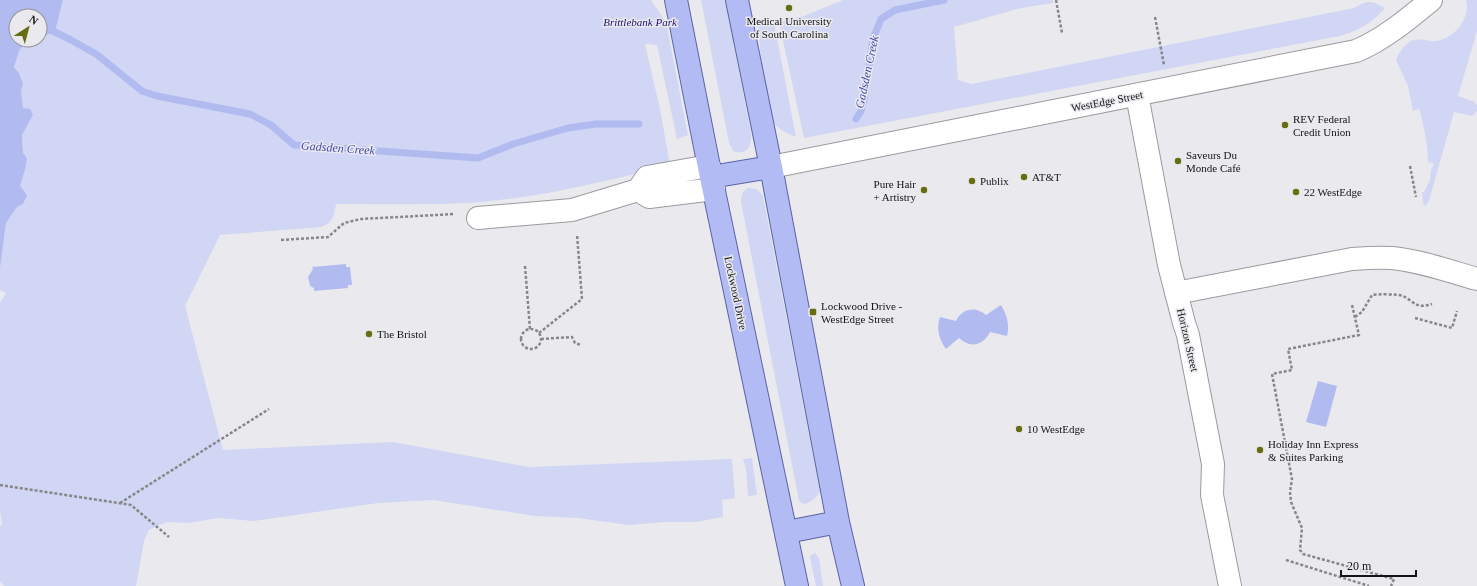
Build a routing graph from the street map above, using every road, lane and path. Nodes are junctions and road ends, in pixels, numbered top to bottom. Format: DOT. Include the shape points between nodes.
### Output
graph roads {
  1 [pos="676,0"];
  2 [pos="737,0"];
  3 [pos="1056,0"];
  4 [pos="1430,1"];
  5 [pos="1155,16"];
  6 [pos="1062,33"];
  7 [pos="1168,89"];
  8 [pos="1136,95"];
  9 [pos="1410,166"];
  10 [pos="771,167"];
  11 [pos="711,177"];
  12 [pos="1416,197"];
  13 [pos="478,218"];
  14 [pos="577,231"];
  15 [pos="281,240"];
  16 [pos="525,266"];
  17 [pos="1477,279"];
  18 [pos="1176,293"];
  19 [pos="1432,304"];
  20 [pos="1352,305"];
  21 [pos="1457,311"];
  22 [pos="1355,317"];
  23 [pos="1414,318"];
  24 [pos="530,329"];
  25 [pos="539,333"];
  26 [pos="541,339"];
  27 [pos="581,344"];
  28 [pos="269,409"];
  29 [pos="0,485"];
  30 [pos="119,503"];
  31 [pos="838,522"];
  32 [pos="787,532"];
  33 [pos="169,537"];
  34 [pos="1286,560"];
  35 [pos="797,586"];
  36 [pos="854,586"];
  37 [pos="1230,586"];
  38 [pos="1369,586"];
  39 [pos="1391,586"];
  1 -- 11 [label="main road, Lockwood Drive"];
  2 -- 10 [label="main road"];
  3 -- 6 [label="path"];
  4 -- 7 [label="street, WestEdge Street" via="1385,36 1356,51"];
  5 -- 7 [label="path"];
  7 -- 8 [label="street, WestEdge Street"];
  8 -- 10 [label="street, WestEdge Street"];
  8 -- 18 [label="street, Horizon Street"];
  9 -- 12 [label="path"];
  10 -- 11 [label="main road"];
  10 -- 31 [label="main road"];
  11 -- 13 [label="street" via="647,177 638,190 572,210"];
  11 -- 32 [label="main road, Lockwood Drive"];
  13 -- 15 [label="path" via="465,213 361,219 344,222 328,237"];
  14 -- 25 [label="path" via="582,299"];
  16 -- 24 [label="path"];
  17 -- 18 [label="street" via="1422,264 1370,257"];
  18 -- 37 [label="street, Horizon Street" via="1188,335 1213,464 1212,495"];
  19 -- 22 [label="path" via="1425,307 1417,306 1403,296 1395,294 1372,295 1362,312"];
  20 -- 22 [label="path"];
  21 -- 23 [label="path" via="1452,328"];
  22 -- 39 [label="path" via="1359,335 1288,349 1292,370 1272,374 1292,479 1291,502 1302,528 1300,550 1304,554 1394,579"];
  24 -- 25 [label="path"];
  24 -- 26 [label="path" via="524,332 521,338 524,347 534,350 540,346"];
  25 -- 26 [label="path"];
  26 -- 27 [label="path" via="572,337 575,343"];
  28 -- 30 [label="path"];
  29 -- 30 [label="path"];
  30 -- 33 [label="path" via="131,505"];
  31 -- 32 [label="main road"];
  31 -- 36 [label="main road"];
  32 -- 35 [label="main road, Lockwood Drive"];
  34 -- 38 [label="path"];
}
